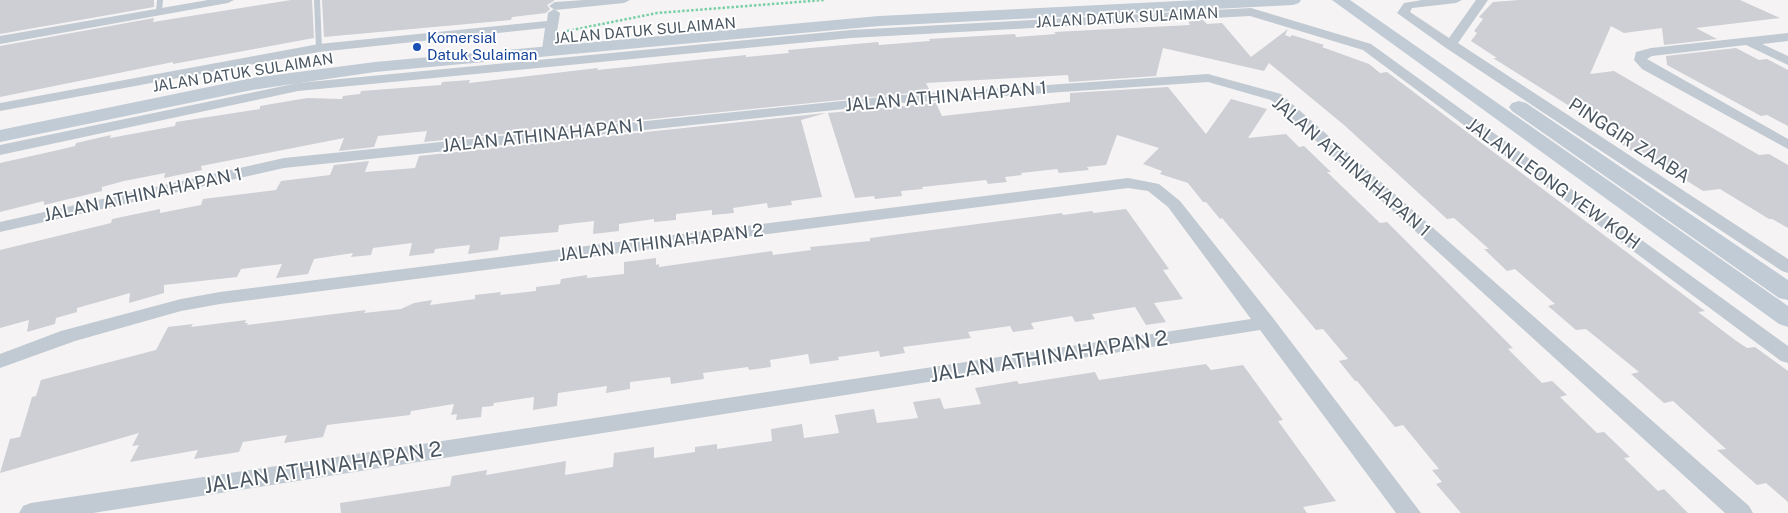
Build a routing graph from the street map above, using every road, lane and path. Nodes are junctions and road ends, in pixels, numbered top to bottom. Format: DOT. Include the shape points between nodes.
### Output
graph roads {
  1 [pos="228,0"];
  2 [pos="317,0"];
  3 [pos="624,0"];
  4 [pos="1087,0"];
  5 [pos="1293,0"];
  6 [pos="1340,0"];
  7 [pos="1362,0"];
  8 [pos="1456,0"];
  9 [pos="1482,0"];
  10 [pos="555,3"];
  11 [pos="160,6"];
  12 [pos="969,21"];
  13 [pos="1309,30"];
  14 [pos="1788,36"];
  15 [pos="550,37"];
  16 [pos="0,40"];
  17 [pos="1746,41"];
  18 [pos="1450,45"];
  19 [pos="319,48"];
  20 [pos="1788,61"];
  21 [pos="67,106"];
  22 [pos="0,107"];
  23 [pos="132,108"];
  24 [pos="0,121"];
  25 [pos="0,136"];
  26 [pos="1788,145"];
  27 [pos="0,150"];
  28 [pos="0,227"];
  29 [pos="1788,267"];
  30 [pos="1788,292"];
  31 [pos="1788,318"];
  32 [pos="1266,323"];
  33 [pos="1788,356"];
  34 [pos="0,361"];
  35 [pos="31,513"];
  36 [pos="1409,513"];
  37 [pos="1741,513"];
  1 -- 11 [label="street"];
  2 -- 19 [label="lane"];
  3 -- 10 [label="street"];
  4 -- 15 [label="main road, JALAN DATUK SULAIMAN" via="872,12"];
  5 -- 12 [label="main road, JALAN DATUK SULAIMAN"];
  6 -- 31 [label="main road, JALAN LEONG YEW KOH"];
  7 -- 30 [label="main road"];
  8 -- 18 [label="street, PINGGIR ZAABA" via="1408,5 1403,13"];
  9 -- 18 [label="street"];
  10 -- 15 [label="street"];
  11 -- 16 [label="street"];
  12 -- 13 [label="street, JALAN DATUK SULAIMAN" via="1251,12"];
  12 -- 15 [label="main road, JALAN DATUK SULAIMAN" via="870,22"];
  12 -- 27 [label="street, JALAN DATUK SULAIMAN" via="298,87"];
  13 -- 33 [label="street, JALAN LEONG YEW KOH" via="1367,47"];
  14 -- 17 [label="street"];
  15 -- 19 [label="street, JALAN DATUK SULAIMAN"];
  15 -- 21 [label="main road, JALAN DATUK SULAIMAN" via="301,62 172,83"];
  15 -- 23 [label="main road, JALAN DATUK SULAIMAN" via="252,84"];
  17 -- 20 [label="street"];
  17 -- 26 [label="street" via="1651,52 1641,55 1640,60"];
  18 -- 29 [label="street, PINGGIR ZAABA"];
  19 -- 22 [label="street, JALAN DATUK SULAIMAN"];
  21 -- 23 [label="main road" via="142,93 155,96"];
  21 -- 24 [label="main road, JALAN DATUK SULAIMAN"];
  23 -- 25 [label="main road, JALAN DATUK SULAIMAN"];
  28 -- 37 [label="street, JALAN ATHINAHAPAN 1" via="284,163 901,99 1208,78 1276,97"];
  32 -- 34 [label="street, JALAN ATHINAHAPAN 2" via="1174,204 1153,187 1128,183 220,298 68,336"];
  32 -- 35 [label="street, JALAN ATHINAHAPAN 2"];
  32 -- 36 [label="street, JALAN ATHINAHAPAN 2"];
}
